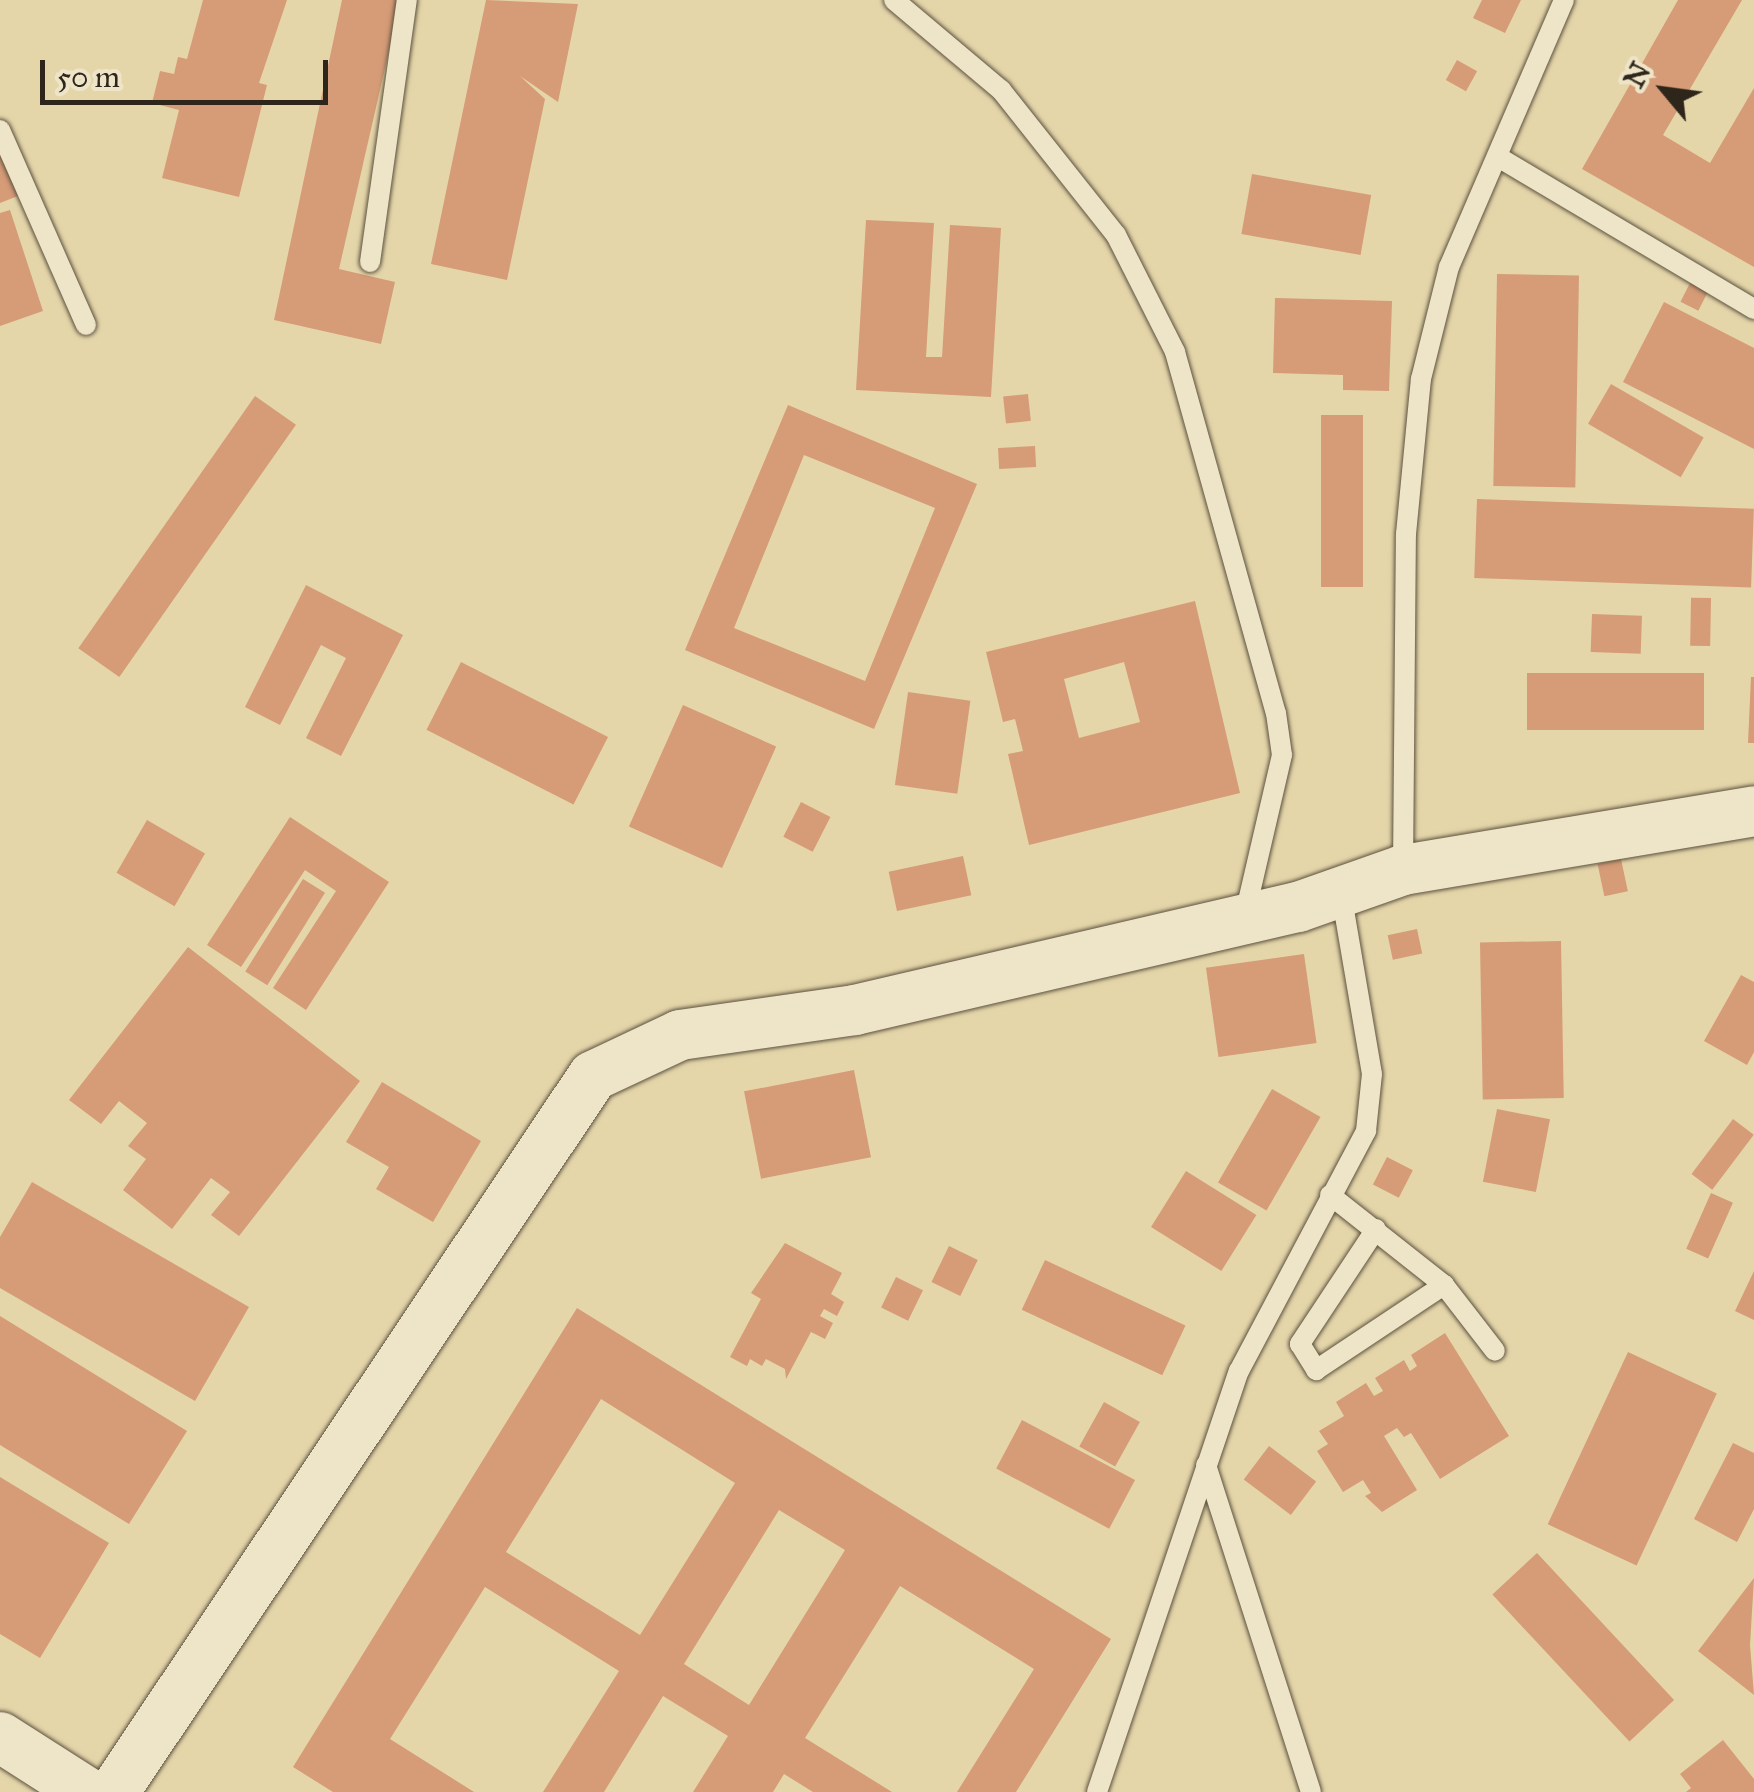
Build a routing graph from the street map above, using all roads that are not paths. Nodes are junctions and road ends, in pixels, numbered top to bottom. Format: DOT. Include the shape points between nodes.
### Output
graph roads {
  1 [pos="407,0"];
  2 [pos="894,0"];
  3 [pos="1564,0"];
  4 [pos="0,130"];
  5 [pos="1498,158"];
  6 [pos="370,262"];
  7 [pos="1754,309"];
  8 [pos="86,325"];
  9 [pos="1754,811"];
  10 [pos="1402,870"];
  11 [pos="1340,890"];
  12 [pos="1243,920"];
  13 [pos="1330,1195"];
  14 [pos="1376,1229"];
  15 [pos="1444,1284"];
  16 [pos="1495,1351"];
  17 [pos="1206,1466"];
  18 [pos="0,1737"];
  19 [pos="86,1792"];
  20 [pos="114,1792"];
  21 [pos="1098,1792"];
  22 [pos="1311,1792"];
  1 -- 6 [label="lane"];
  2 -- 12 [label="lane" via="956,47 1024,119 1116,236 1175,352 1282,755"];
  3 -- 5 [label="lane"];
  4 -- 8 [label="lane"];
  5 -- 7 [label="lane"];
  5 -- 10 [label="lane" via="1449,267 1422,379 1406,534"];
  9 -- 10 [label="street"];
  10 -- 11 [label="street"];
  11 -- 12 [label="street"];
  11 -- 13 [label="lane" via="1372,1074 1366,1131"];
  12 -- 20 [label="street" via="855,1010 680,1035 594,1076"];
  13 -- 14 [label="lane"];
  13 -- 17 [label="lane" via="1239,1372"];
  14 -- 15 [label="lane"];
  14 -- 15 [label="lane" via="1300,1344 1316,1370"];
  15 -- 16 [label="lane"];
  17 -- 21 [label="lane"];
  17 -- 22 [label="lane"];
  18 -- 19 [label="street"];
}
